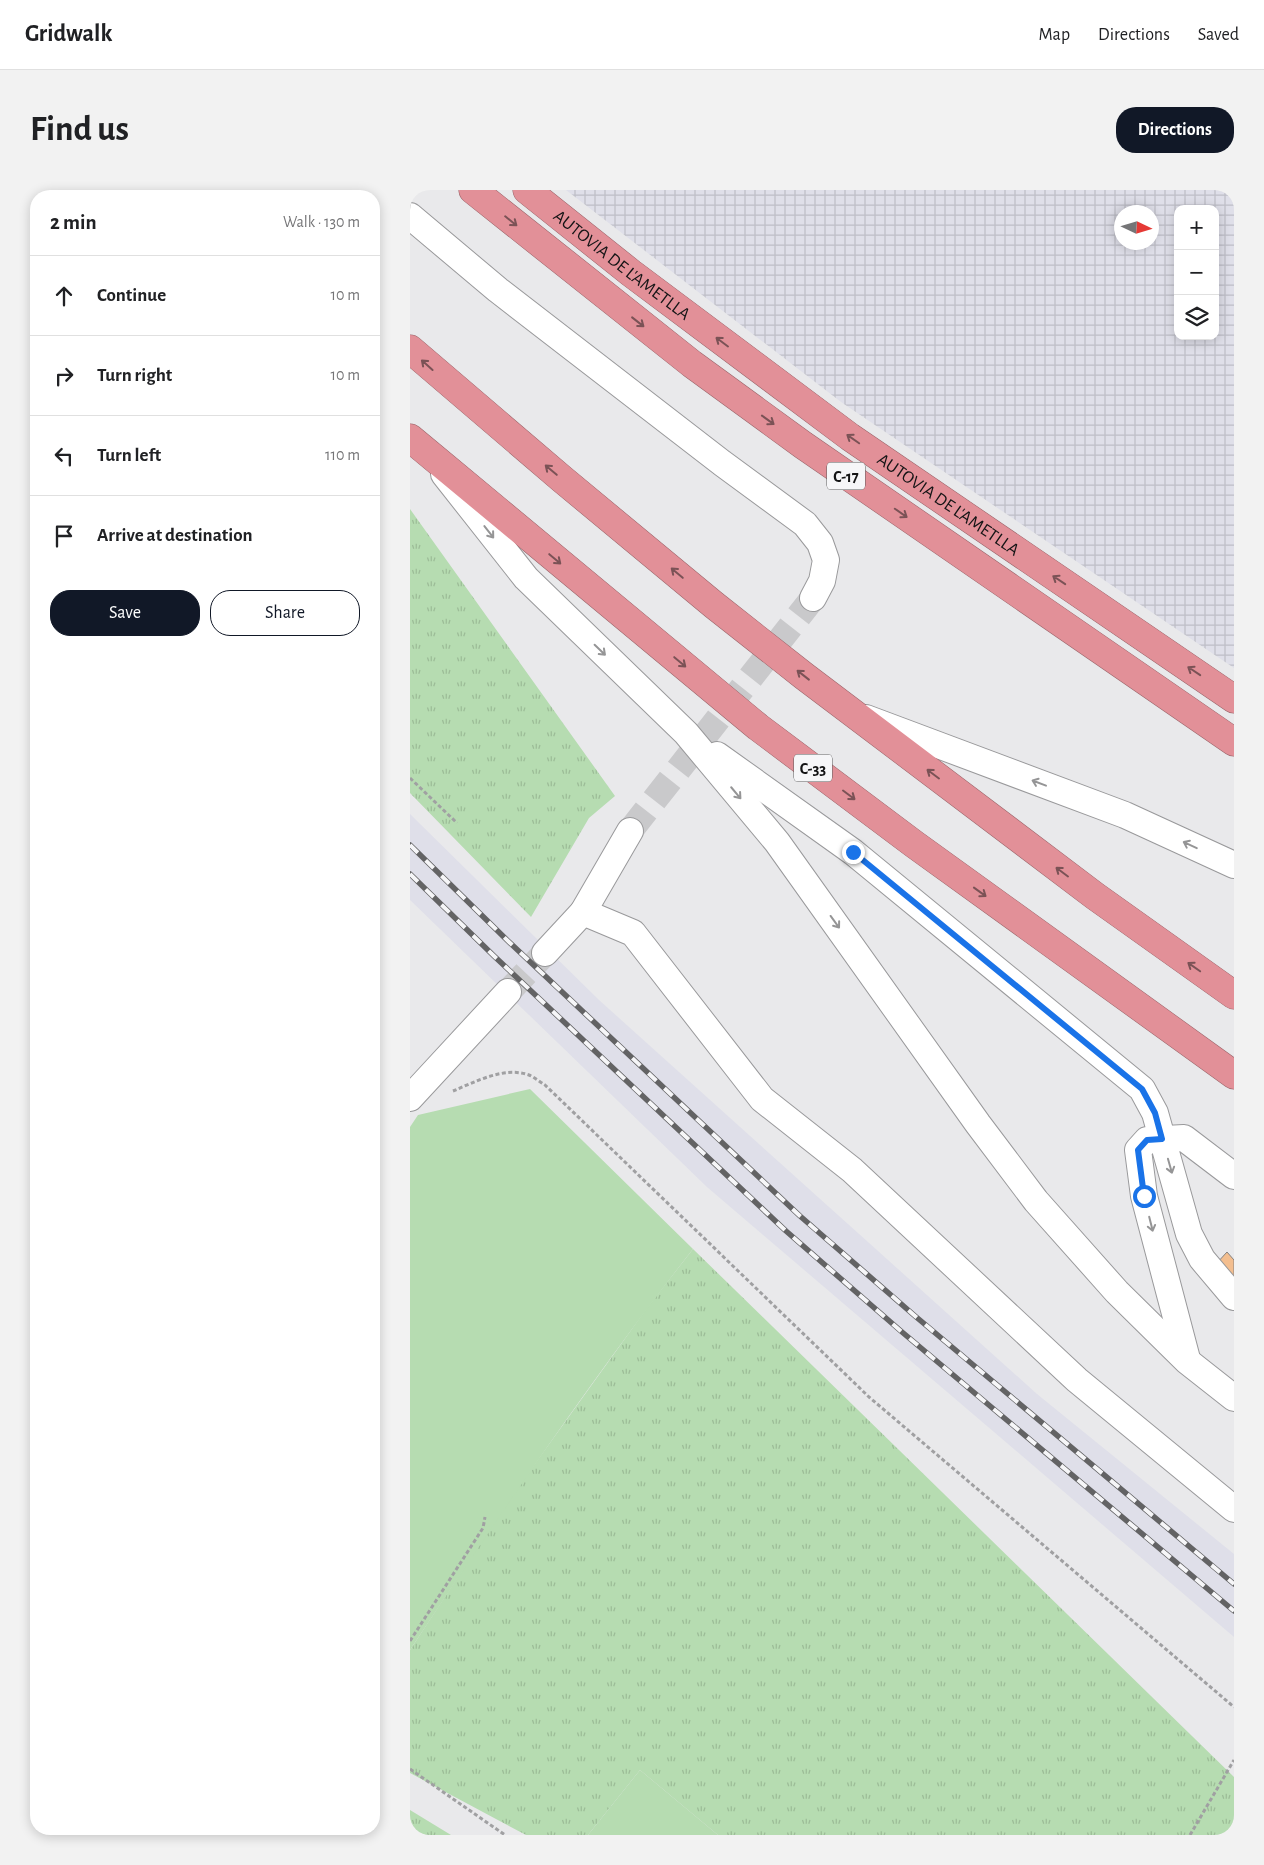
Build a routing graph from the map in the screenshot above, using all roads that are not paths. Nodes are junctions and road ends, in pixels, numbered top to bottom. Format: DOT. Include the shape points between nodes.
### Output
graph roads {
  1 [pos="473,190"];
  2 [pos="528,190"];
  3 [pos="410,216"];
  4 [pos="410,349"];
  5 [pos="418,445"];
  6 [pos="813,598"];
  7 [pos="1234,699"];
  8 [pos="853,714"];
  9 [pos="686,733"];
  10 [pos="1234,742"];
  11 [pos="630,831"];
  12 [pos="1234,865"];
  13 [pos="583,912"];
  14 [pos="545,952"];
  15 [pos="508,992"];
  16 [pos="1234,995"];
  17 [pos="1234,1075"];
  18 [pos="410,1098"];
  19 [pos="1162,1139"];
  20 [pos="1234,1176"];
  21 [pos="1234,1297"];
  22 [pos="1187,1361"];
  23 [pos="1234,1398"];
  24 [pos="1234,1509"];
  1 -- 10 [label="highway, C-17, one-way" via="692,364 803,446"];
  7 -- 2 [label="highway, AUTOVIA DE L'AMETLLA / C-17, one-way" via="850,437 631,273"];
  3 -- 6 [label="street" via="670,424 805,524 820,543 826,560 822,581"];
  8 -- 4 [label="highway, one-way" via="714,605"];
  5 -- 9 [label="street, C-33, one-way" via="526,578"];
  5 -- 17 [label="highway, C-33, one-way" via="758,727"];
  12 -- 8 [label="street, one-way" via="1125,815"];
  16 -- 8 [label="highway, one-way" via="1095,896"];
  9 -- 19 [label="street" via="853,852 1142,1089 1155,1113"];
  9 -- 22 [label="street, C-33, one-way" via="777,842 1036,1201 1117,1292"];
  11 -- 13 [label="street"];
  13 -- 14 [label="street"];
  13 -- 24 [label="street" via="633,932 762,1099 852,1170 1077,1380"];
  15 -- 18 [label="street"];
  19 -- 20 [label="street" via="1184,1138"];
  19 -- 21 [label="street, one-way" via="1189,1234 1202,1259"];
  19 -- 22 [label="street, one-way" via="1147,1140 1138,1150 1144,1196"];
  22 -- 23 [label="street, C-33"];
}
